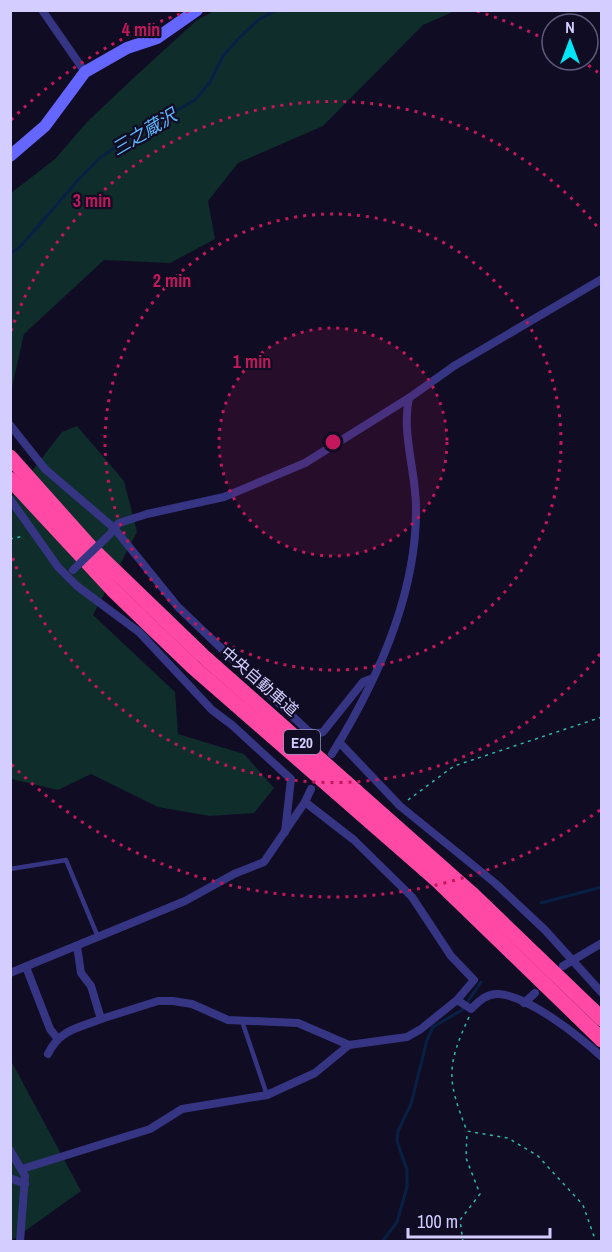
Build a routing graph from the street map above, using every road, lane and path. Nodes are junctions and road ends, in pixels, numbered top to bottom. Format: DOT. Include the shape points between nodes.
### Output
graph roads {
  1 [pos="42,10"];
  2 [pos="197,10"];
  3 [pos="85,72"];
  4 [pos="10,156"];
  5 [pos="602,279"];
  6 [pos="409,398"];
  7 [pos="10,425"];
  8 [pos="10,457"];
  9 [pos="10,479"];
  10 [pos="10,499"];
  11 [pos="112,531"];
  12 [pos="34,533"];
  13 [pos="10,539"];
  14 [pos="71,572"];
  15 [pos="373,678"];
  16 [pos="602,717"];
  17 [pos="339,742"];
  18 [pos="332,754"];
  19 [pos="311,789"];
  20 [pos="305,802"];
  21 [pos="400,806"];
  22 [pos="285,832"];
  23 [pos="10,869"];
  24 [pos="98,937"];
  25 [pos="602,943"];
  26 [pos="77,946"];
  27 [pos="567,963"];
  28 [pos="26,967"];
  29 [pos="10,973"];
  30 [pos="535,993"];
  31 [pos="602,993"];
  32 [pos="457,1000"];
  33 [pos="524,1003"];
  34 [pos="471,1009"];
  35 [pos="101,1018"];
  36 [pos="602,1019"];
  37 [pos="242,1021"];
  38 [pos="57,1038"];
  39 [pos="602,1040"];
  40 [pos="349,1045"];
  41 [pos="48,1054"];
  42 [pos="602,1058"];
  43 [pos="267,1095"];
  44 [pos="467,1131"];
  45 [pos="10,1150"];
  46 [pos="22,1169"];
  47 [pos="10,1178"];
  48 [pos="25,1184"];
  49 [pos="20,1242"];
  50 [pos="463,1242"];
  51 [pos="596,1242"];
  1 -- 3 [label="street"];
  2 -- 3 [label="main road" via="157,38 127,48"];
  3 -- 4 [label="main road" via="45,126"];
  5 -- 6 [label="street" via="454,366"];
  6 -- 11 [label="street" via="305,463 225,497 147,514 119,523"];
  6 -- 15 [label="street" via="407,421 417,509 416,535 396,619"];
  7 -- 11 [label="street" via="45,469"];
  8 -- 36 [label="highway, 中央自動車道 / E20" via="93,550 202,655 471,893"];
  9 -- 39 [label="highway, 中央自動車道 / E20" via="113,590 193,667 436,880"];
  10 -- 12 [label="street"];
  11 -- 14 [label="street, bridge"];
  11 -- 15 [label="street" via="178,607 308,731 323,732 363,682"];
  12 -- 13 [label="path"];
  12 -- 14 [label="street" via="58,567"];
  14 -- 22 [label="street" via="77,586 139,632 212,710 291,778"];
  15 -- 17 [label="street"];
  16 -- 21 [label="path" via="454,766"];
  17 -- 18 [label="street"];
  17 -- 21 [label="street"];
  19 -- 20 [label="street"];
  20 -- 22 [label="street"];
  20 -- 32 [label="street" via="354,840 412,897 451,956 474,980"];
  21 -- 27 [label="street" via="495,883 545,930"];
  22 -- 24 [label="street" via="264,862 185,902"];
  23 -- 24 [label="lane" via="66,860"];
  24 -- 26 [label="street"];
  25 -- 27 [label="street"];
  26 -- 28 [label="street"];
  26 -- 35 [label="street" via="81,973 91,986"];
  27 -- 31 [label="street"];
  28 -- 29 [label="street"];
  28 -- 38 [label="street"];
  30 -- 33 [label="street"];
  32 -- 34 [label="street"];
  32 -- 40 [label="street" via="407,1037"];
  33 -- 34 [label="street" via="498,993 484,997"];
  33 -- 42 [label="street"];
  34 -- 44 [label="path" via="455,1047 451,1073 451,1087"];
  35 -- 37 [label="street" via="173,1000 228,1020"];
  35 -- 38 [label="street" via="75,1026"];
  37 -- 40 [label="street" via="298,1023"];
  37 -- 43 [label="lane"];
  38 -- 41 [label="street"];
  40 -- 43 [label="street" via="315,1073"];
  43 -- 46 [label="street" via="182,1109 150,1129"];
  44 -- 50 [label="path" via="466,1158 480,1194 460,1220"];
  44 -- 51 [label="path" via="508,1138 538,1156 583,1205"];
  45 -- 46 [label="street"];
  46 -- 48 [label="street"];
  47 -- 48 [label="street"];
  48 -- 49 [label="street"];
}
